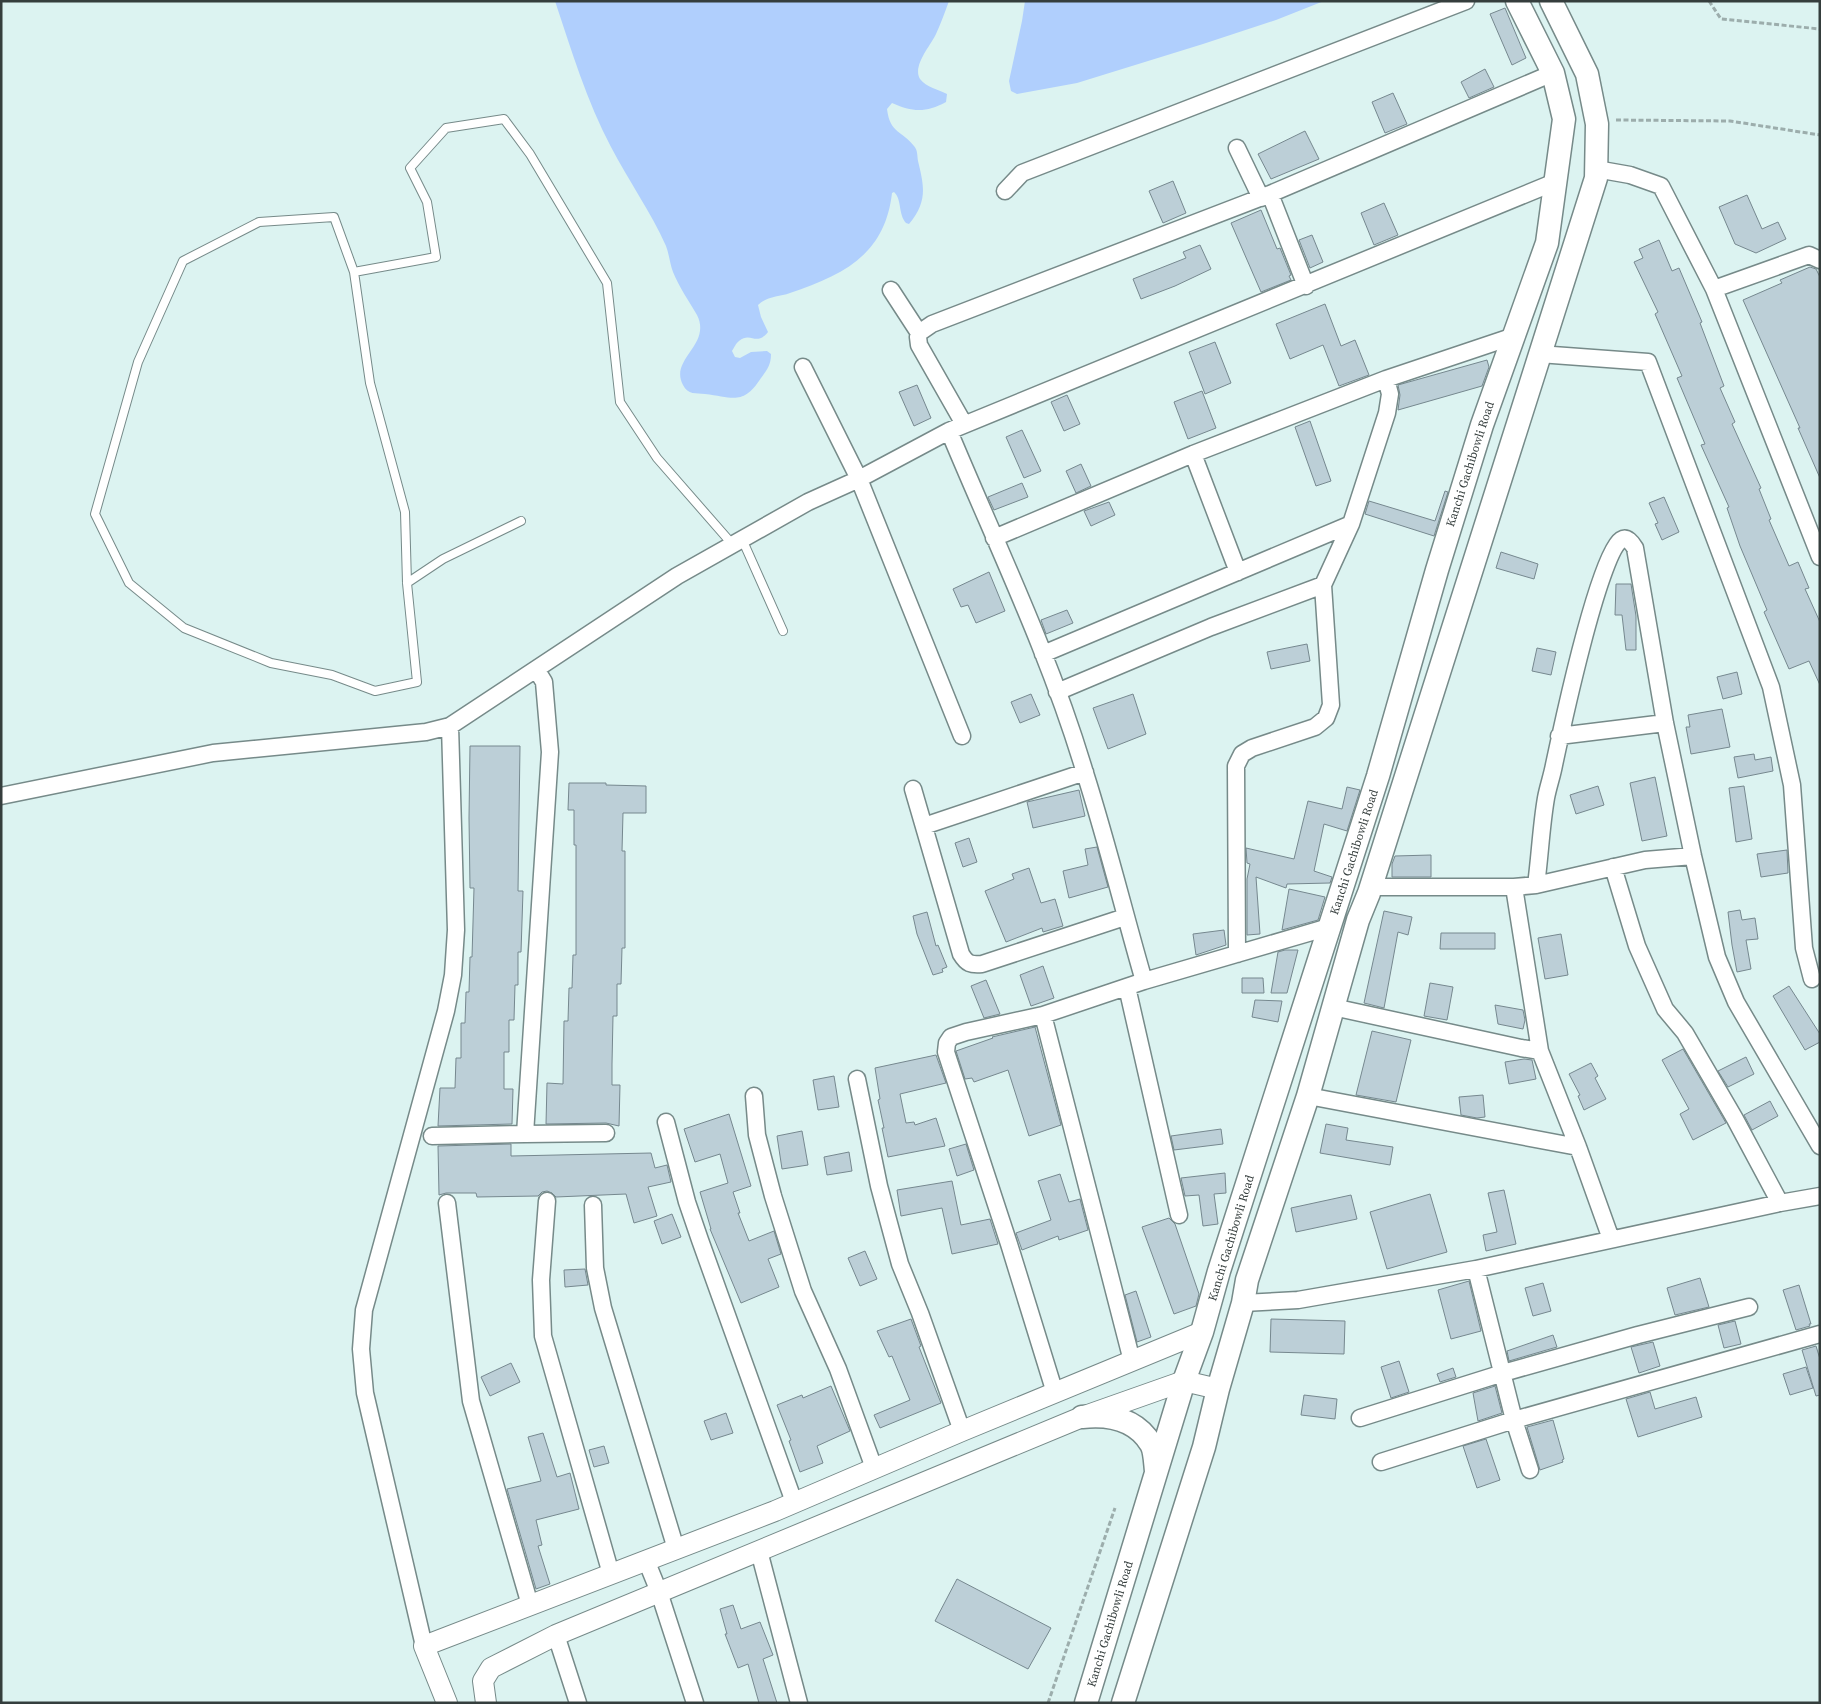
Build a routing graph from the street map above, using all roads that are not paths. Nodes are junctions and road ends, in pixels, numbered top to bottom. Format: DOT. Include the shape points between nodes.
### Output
graph roads {
  1 [pos="1466,1"];
  2 [pos="1517,1"];
  3 [pos="1552,1"];
  4 [pos="1553,73"];
  5 [pos="1237,148"];
  6 [pos="1596,169"];
  7 [pos="1555,182"];
  8 [pos="1006,190"];
  9 [pos="1265,196"];
  10 [pos="1820,260"];
  11 [pos="354,272"];
  12 [pos="1306,286"];
  13 [pos="1714,289"];
  14 [pos="891,290"];
  15 [pos="919,333"];
  16 [pos="1514,336"];
  17 [pos="1539,354"];
  18 [pos="803,367"];
  19 [pos="1386,379"];
  20 [pos="964,424"];
  21 [pos="948,431"];
  22 [pos="1192,454"];
  23 [pos="858,479"];
  24 [pos="521,521"];
  25 [pos="1351,524"];
  26 [pos="994,538"];
  27 [pos="737,542"];
  28 [pos="1820,557"];
  29 [pos="1238,572"];
  30 [pos="407,583"];
  31 [pos="1323,585"];
  32 [pos="783,631"];
  33 [pos="1043,654"];
  34 [pos="536,669"];
  35 [pos="1057,692"];
  36 [pos="1664,723"];
  37 [pos="450,726"];
  38 [pos="962,736"];
  39 [pos="1559,736"];
  40 [pos="1085,772"];
  41 [pos="913,789"];
  42 [pos="1,796"];
  43 [pos="924,826"];
  44 [pos="1693,856"];
  45 [pos="1613,867"];
  46 [pos="1536,885"];
  47 [pos="1514,886"];
  48 [pos="1371,887"];
  49 [pos="1125,917"];
  50 [pos="1330,927"];
  51 [pos="1237,954"];
  52 [pos="1812,978"];
  53 [pos="1144,981"];
  54 [pos="1127,986"];
  55 [pos="1333,1007"];
  56 [pos="1043,1015"];
  57 [pos="1540,1051"];
  58 [pos="857,1079"];
  59 [pos="754,1096"];
  60 [pos="1308,1096"];
  61 [pos="666,1122"];
  62 [pos="606,1132"];
  63 [pos="525,1134"];
  64 [pos="432,1136"];
  65 [pos="1820,1146"];
  66 [pos="1578,1147"];
  67 [pos="1820,1196"];
  68 [pos="547,1201"];
  69 [pos="1780,1202"];
  70 [pos="447,1203"];
  71 [pos="592,1205"];
  72 [pos="1179,1215"];
  73 [pos="1611,1239"];
  74 [pos="1476,1269"];
  75 [pos="1220,1271"];
  76 [pos="1247,1280"];
  77 [pos="1243,1304"];
  78 [pos="1749,1307"];
  79 [pos="1202,1332"];
  80 [pos="1820,1334"];
  81 [pos="1132,1361"];
  82 [pos="1503,1373"];
  83 [pos="1184,1380"];
  84 [pos="1218,1389"];
  85 [pos="1055,1393"];
  86 [pos="1082,1417"];
  87 [pos="1360,1418"];
  88 [pos="1514,1420"];
  89 [pos="962,1431"];
  90 [pos="1381,1462"];
  91 [pos="874,1468"];
  92 [pos="1530,1470"];
  93 [pos="1156,1472"];
  94 [pos="794,1502"];
  95 [pos="676,1549"];
  96 [pos="759,1551"];
  97 [pos="646,1560"];
  98 [pos="611,1574"];
  99 [pos="659,1592"];
  100 [pos="530,1605"];
  101 [pos="556,1635"];
  102 [pos="424,1646"];
  103 [pos="447,1703"];
  104 [pos="486,1703"];
  105 [pos="578,1703"];
  106 [pos="695,1703"];
  107 [pos="799,1703"];
  108 [pos="1086,1703"];
  109 [pos="1123,1703"];
  1 -- 8 [label="street" via="1022,173"];
  2 -- 4 [label="main road, Kanchi Gachibowli Road"];
  3 -- 6 [label="main road, Kanchi Gachibowli Road" via="1587,74 1597,124"];
  4 -- 7 [label="main road, Kanchi Gachibowli Road" via="1564,119"];
  4 -- 9 [label="street"];
  5 -- 9 [label="street"];
  6 -- 13 [label="street" via="1630,175 1661,186"];
  6 -- 17 [label="main road, Kanchi Gachibowli Road" via="1596,178"];
  7 -- 12 [label="street"];
  7 -- 16 [label="main road, Kanchi Gachibowli Road" via="1547,243"];
  9 -- 12 [label="street"];
  9 -- 15 [label="street" via="932,324"];
  10 -- 13 [label="street" via="1809,255"];
  11 -- 27 [label="lane" via="436,257 427,202 410,168 446,128 504,119 530,154 607,283 620,402 657,458"];
  11 -- 30 [label="lane" via="370,383 405,512"];
  11 -- 30 [label="lane" via="334,217 259,222 183,262 138,362 95,514 128,583 184,628 271,663 332,675 375,691 417,682"];
  12 -- 20 [label="street"];
  13 -- 28 [label="street"];
  14 -- 15 [label="street"];
  15 -- 20 [label="street" via="919,345"];
  16 -- 19 [label="street"];
  16 -- 50 [label="main road, Kanchi Gachibowli Road" via="1482,425"];
  17 -- 48 [label="main road, Kanchi Gachibowli Road"];
  17 -- 52 [label="street" via="1648,362 1771,687 1792,785 1804,948"];
  18 -- 23 [label="street"];
  19 -- 22 [label="street"];
  19 -- 25 [label="street" via="1390,394 1387,413"];
  20 -- 21 [label="street"];
  21 -- 23 [label="street"];
  21 -- 26 [label="street"];
  22 -- 26 [label="street"];
  22 -- 29 [label="street"];
  23 -- 27 [label="street" via="808,502"];
  23 -- 38 [label="street"];
  24 -- 30 [label="lane" via="443,559"];
  25 -- 29 [label="street"];
  25 -- 31 [label="street"];
  26 -- 33 [label="street"];
  27 -- 32 [label="lane"];
  27 -- 34 [label="street" via="677,576"];
  29 -- 33 [label="street"];
  31 -- 35 [label="street" via="1211,627"];
  31 -- 51 [label="street" via="1331,705 1326,718 1315,727 1252,748 1242,754 1236,766"];
  33 -- 35 [label="street"];
  34 -- 37 [label="street"];
  34 -- 63 [label="street" via="544,682 550,752"];
  35 -- 40 [label="street"];
  36 -- 39 [label="street"];
  36 -- 39 [label="street" via="1635,548 1631,542 1621,539 1600,581"];
  36 -- 44 [label="street"];
  37 -- 42 [label="street" via="426,732 213,754"];
  37 -- 102 [label="street" via="456,930 453,975 364,1310 361,1349 365,1393"];
  39 -- 46 [label="street" via="1546,797"];
  40 -- 43 [label="street"];
  40 -- 49 [label="street"];
  41 -- 43 [label="street"];
  43 -- 49 [label="street" via="966,962 982,964"];
  44 -- 45 [label="street" via="1645,860"];
  44 -- 65 [label="street" via="1717,957 1736,1002"];
  45 -- 46 [label="street"];
  45 -- 69 [label="street" via="1637,946 1665,1009 1690,1042 1736,1119"];
  46 -- 47 [label="street"];
  47 -- 48 [label="street"];
  47 -- 57 [label="street"];
  48 -- 55 [label="main road, Kanchi Gachibowli Road"];
  49 -- 53 [label="street"];
  50 -- 51 [label="street"];
  50 -- 75 [label="main road, Kanchi Gachibowli Road"];
  51 -- 53 [label="street"];
  53 -- 54 [label="street"];
  54 -- 56 [label="street"];
  54 -- 72 [label="street"];
  55 -- 57 [label="street"];
  55 -- 60 [label="main road, Kanchi Gachibowli Road"];
  56 -- 81 [label="street"];
  56 -- 85 [label="street" via="951,1037 946,1052 1010,1244"];
  57 -- 66 [label="street"];
  58 -- 89 [label="street" via="878,1186 900,1264"];
  59 -- 91 [label="street" via="757,1135 803,1291 838,1369"];
  60 -- 66 [label="street"];
  60 -- 76 [label="main road, Kanchi Gachibowli Road"];
  61 -- 94 [label="street" via="702,1249"];
  62 -- 63 [label="street"];
  63 -- 64 [label="street"];
  66 -- 73 [label="street"];
  67 -- 69 [label="street"];
  68 -- 98 [label="street" via="541,1280 543,1336"];
  69 -- 73 [label="street"];
  70 -- 100 [label="street" via="471,1401"];
  71 -- 95 [label="street" via="595,1268 603,1308"];
  73 -- 74 [label="street"];
  74 -- 77 [label="street" via="1298,1300"];
  74 -- 82 [label="street"];
  75 -- 76 [label="main road"];
  75 -- 79 [label="main road, Kanchi Gachibowli Road"];
  76 -- 77 [label="main road, Kanchi Gachibowli Road"];
  77 -- 84 [label="main road, Kanchi Gachibowli Road"];
  78 -- 82 [label="street" via="1638,1334"];
  79 -- 81 [label="street"];
  79 -- 83 [label="main road, Kanchi Gachibowli Road"];
  80 -- 88 [label="street"];
  81 -- 85 [label="street"];
  82 -- 87 [label="street"];
  82 -- 88 [label="street"];
  83 -- 84 [label="street"];
  83 -- 86 [label="street"];
  83 -- 93 [label="main road, Kanchi Gachibowli Road"];
  84 -- 109 [label="main road, Kanchi Gachibowli Road" via="1204,1447"];
  85 -- 89 [label="street"];
  86 -- 93 [label="main road" via="1100,1415 1119,1419 1140,1430 1152,1446"];
  86 -- 96 [label="street"];
  88 -- 90 [label="street"];
  88 -- 92 [label="street"];
  89 -- 91 [label="street"];
  91 -- 94 [label="street"];
  93 -- 108 [label="main road, Kanchi Gachibowli Road"];
  94 -- 95 [label="street"];
  95 -- 97 [label="street"];
  96 -- 99 [label="street"];
  96 -- 107 [label="street"];
  97 -- 98 [label="street"];
  97 -- 99 [label="street"];
  98 -- 100 [label="street"];
  99 -- 101 [label="street"];
  99 -- 106 [label="street"];
  100 -- 102 [label="street"];
  101 -- 104 [label="street" via="491,1668 483,1682"];
  101 -- 105 [label="street"];
  102 -- 103 [label="street"];
}
